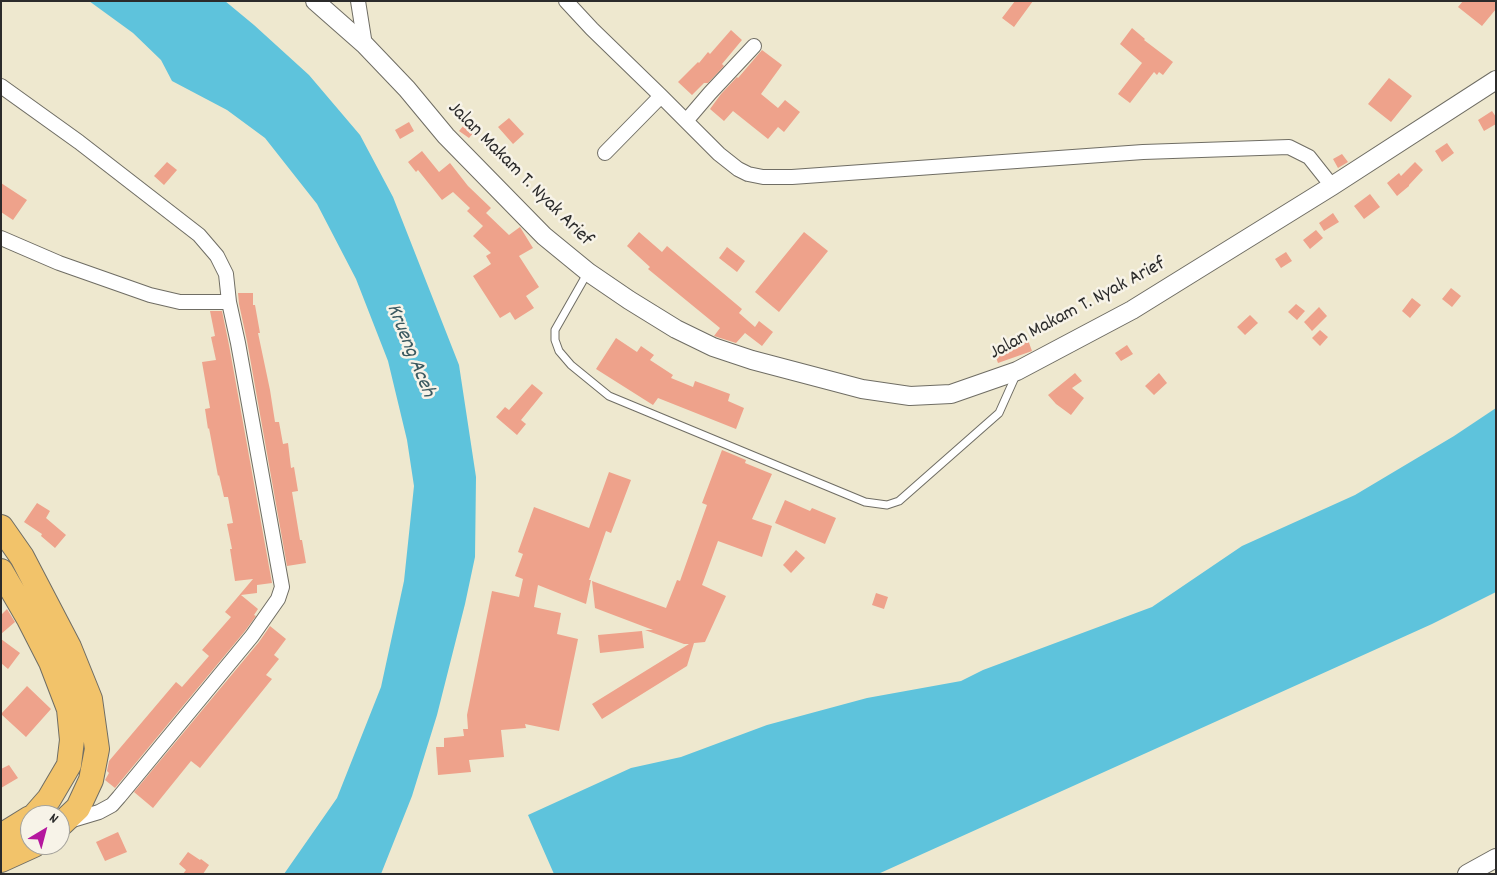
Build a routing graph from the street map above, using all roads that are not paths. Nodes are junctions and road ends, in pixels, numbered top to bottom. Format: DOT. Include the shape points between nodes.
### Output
graph roads {
  1 [pos="315,1"];
  2 [pos="358,1"];
  3 [pos="566,1"];
  4 [pos="365,45"];
  5 [pos="754,46"];
  6 [pos="1496,80"];
  7 [pos="1,86"];
  8 [pos="661,96"];
  9 [pos="686,121"];
  10 [pos="605,152"];
  11 [pos="1332,186"];
  12 [pos="1,238"];
  13 [pos="588,272"];
  14 [pos="229,302"];
  15 [pos="1017,371"];
  16 [pos="1,527"];
  17 [pos="1,571"];
  18 [pos="44,805"];
  19 [pos="70,816"];
  20 [pos="70,821"];
  21 [pos="20,824"];
  22 [pos="1,836"];
  23 [pos="20,851"];
  24 [pos="1496,858"];
  25 [pos="1,860"];
  26 [pos="1467,874"];
  1 -- 4 [label="street, Jalan Makam T. Nyak Arief"];
  2 -- 4 [label="street"];
  3 -- 8 [label="street"];
  4 -- 13 [label="street, Jalan Makam T. Nyak Arief" via="446,136 544,236"];
  5 -- 9 [label="street"];
  6 -- 11 [label="street, Jalan Makam T. Nyak Arief"];
  7 -- 14 [label="street" via="200,235 226,274"];
  8 -- 9 [label="street"];
  8 -- 10 [label="street"];
  9 -- 11 [label="street" via="732,164 748,174 763,178 1143,152 1289,147 1309,158"];
  11 -- 15 [label="street, Jalan Makam T. Nyak Arief" via="1132,310"];
  12 -- 14 [label="street" via="58,263 150,295 180,302"];
  13 -- 15 [label="street, Jalan Makam T. Nyak Arief" via="676,330 713,347 862,390 910,396 952,394"];
  13 -- 15 [label="lane" via="555,330 559,350 571,365 609,396 865,502 887,505 899,501 999,413"];
  14 -- 20 [label="street" via="281,593 252,636 112,805"];
  16 -- 19 [label="highway" via="22,558 69,647 90,699 97,749 91,780 78,808"];
  17 -- 18 [label="highway" via="51,662 69,709 72,740 69,765"];
  21 -- 22 [label="highway"];
  23 -- 25 [label="highway"];
  24 -- 26 [label="street"];
}
